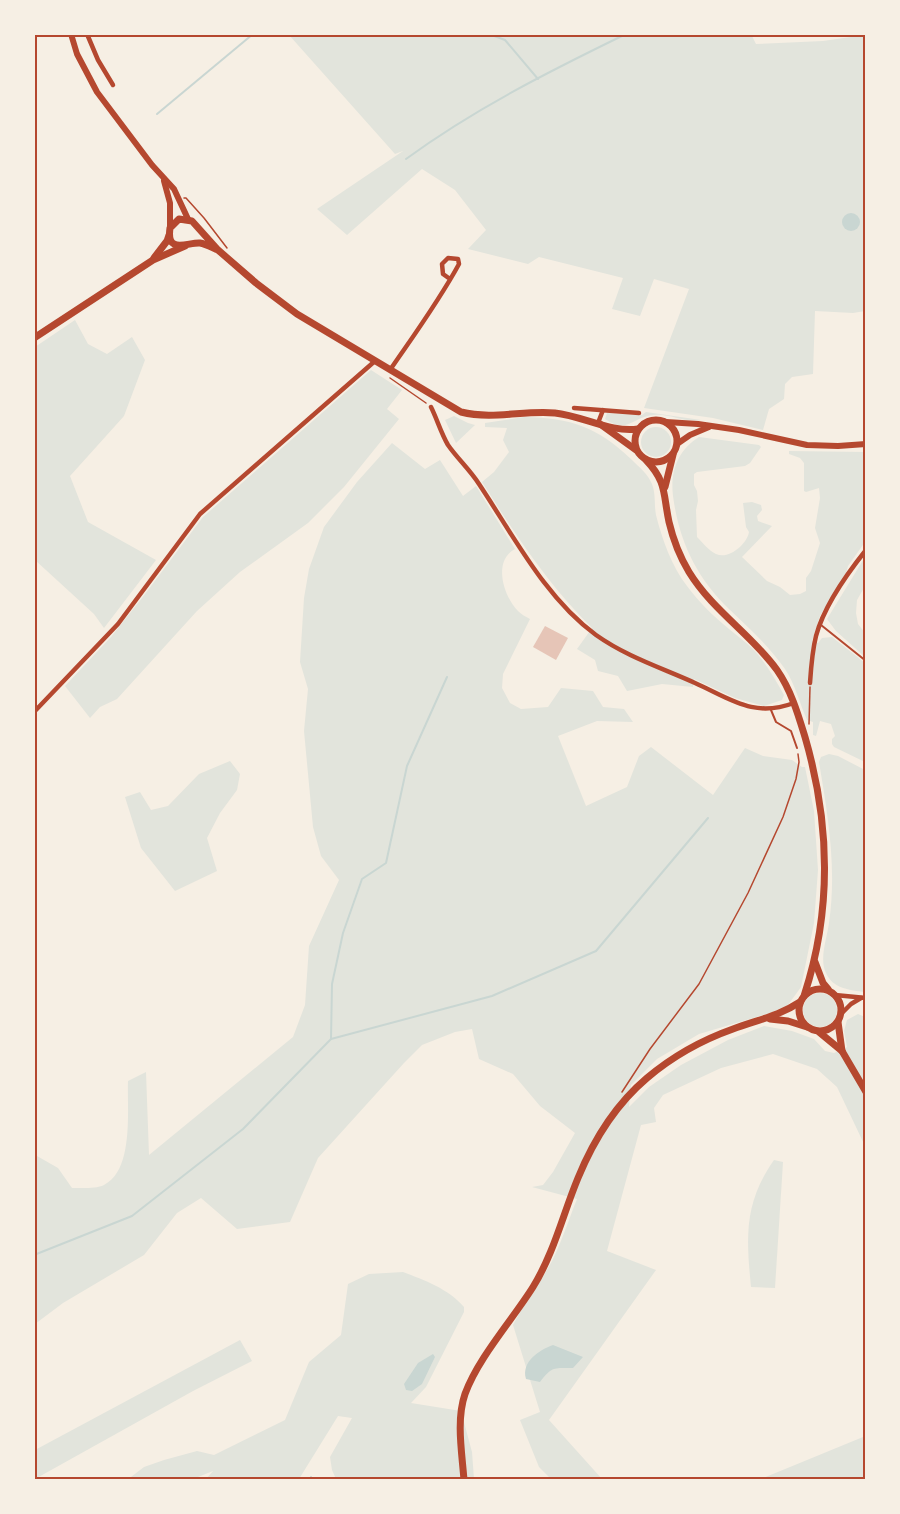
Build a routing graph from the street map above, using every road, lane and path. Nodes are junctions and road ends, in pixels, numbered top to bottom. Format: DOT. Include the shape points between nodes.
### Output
graph roads {
  1 [pos="70,34"];
  2 [pos="87,34"];
  3 [pos="112,85"];
  4 [pos="163,178"];
  5 [pos="186,198"];
  6 [pos="188,219"];
  7 [pos="195,225"];
  8 [pos="170,230"];
  9 [pos="188,246"];
  10 [pos="218,250"];
  11 [pos="230,252"];
  12 [pos="153,260"];
  13 [pos="450,279"];
  14 [pos="34,338"];
  15 [pos="375,361"];
  16 [pos="390,370"];
  17 [pos="431,407"];
  18 [pos="574,408"];
  19 [pos="603,410"];
  20 [pos="639,413"];
  21 [pos="444,416"];
  22 [pos="437,419"];
  23 [pos="666,422"];
  24 [pos="598,423"];
  25 [pos="710,427"];
  26 [pos="638,429"];
  27 [pos="677,444"];
  28 [pos="866,444"];
  29 [pos="636,450"];
  30 [pos="674,453"];
  31 [pos="646,460"];
  32 [pos="665,487"];
  33 [pos="866,550"];
  34 [pos="820,624"];
  35 [pos="866,660"];
  36 [pos="810,683"];
  37 [pos="794,703"];
  38 [pos="771,710"];
  39 [pos="34,712"];
  40 [pos="808,726"];
  41 [pos="797,748"];
  42 [pos="815,963"];
  43 [pos="833,993"];
  44 [pos="863,998"];
  45 [pos="802,999"];
  46 [pos="839,1018"];
  47 [pos="767,1019"];
  48 [pos="807,1027"];
  49 [pos="819,1031"];
  50 [pos="842,1051"];
  51 [pos="622,1092"];
  52 [pos="866,1092"];
  53 [pos="464,1479"];
  1 -- 4 [label="main road" via="97,92"];
  2 -- 3 [label="street"];
  4 -- 6 [label="main road" via="174,189"];
  4 -- 8 [label="main road" via="170,202"];
  5 -- 11 [label="path"];
  6 -- 7 [label="main road"];
  6 -- 8 [label="main road" via="179,219"];
  7 -- 9 [label="main road" via="198,234"];
  7 -- 10 [label="main road"];
  8 -- 9 [label="main road" via="172,241"];
  8 -- 12 [label="main road"];
  9 -- 10 [label="main road" via="203,243"];
  9 -- 12 [label="main road"];
  10 -- 15 [label="main road" via="297,314"];
  12 -- 14 [label="main road"];
  13 -- 13 [label="street" via="459,264 453,257 442,264 443,274"];
  13 -- 16 [label="street"];
  15 -- 16 [label="main road"];
  15 -- 39 [label="street" via="201,514 118,624"];
  16 -- 24 [label="main road" via="462,412 490,417 554,413"];
  17 -- 22 [label="street"];
  18 -- 19 [label="street"];
  19 -- 20 [label="street"];
  19 -- 24 [label="street"];
  21 -- 22 [label="street"];
  22 -- 38 [label="street" via="448,444 519,546 580,622 648,664 736,703"];
  23 -- 25 [label="main road"];
  23 -- 26 [label="main road" via="648,421"];
  23 -- 27 [label="main road" via="675,431"];
  24 -- 26 [label="main road" via="624,430"];
  24 -- 29 [label="main road"];
  25 -- 27 [label="main road"];
  25 -- 28 [label="main road" via="807,445"];
  26 -- 29 [label="main road" via="634,439"];
  27 -- 30 [label="main road"];
  29 -- 31 [label="main road"];
  30 -- 31 [label="main road" via="658,462"];
  30 -- 32 [label="main road"];
  31 -- 32 [label="main road"];
  32 -- 37 [label="main road" via="672,532 688,571 712,604 772,664"];
  33 -- 34 [label="street"];
  34 -- 35 [label="lane"];
  34 -- 36 [label="street"];
  36 -- 40 [label="path"];
  37 -- 38 [label="street"];
  37 -- 42 [label="main road" via="818,790 825,859 824,906"];
  38 -- 41 [label="lane" via="776,722 791,731"];
  41 -- 51 [label="path" via="796,779 748,893 699,984"];
  42 -- 43 [label="main road" via="823,983"];
  42 -- 45 [label="main road"];
  43 -- 44 [label="street"];
  43 -- 45 [label="main road" via="816,989"];
  43 -- 46 [label="main road" via="841,1008"];
  44 -- 46 [label="street" via="851,1004"];
  45 -- 47 [label="main road"];
  45 -- 48 [label="main road" via="799,1016"];
  46 -- 49 [label="main road" via="830,1029"];
  46 -- 50 [label="main road"];
  47 -- 48 [label="main road"];
  47 -- 53 [label="main road" via="719,1034 666,1063 612,1114 599,1133 550,1255 465,1395 461,1411"];
  48 -- 49 [label="main road"];
  49 -- 50 [label="main road"];
  50 -- 52 [label="main road"];
}
